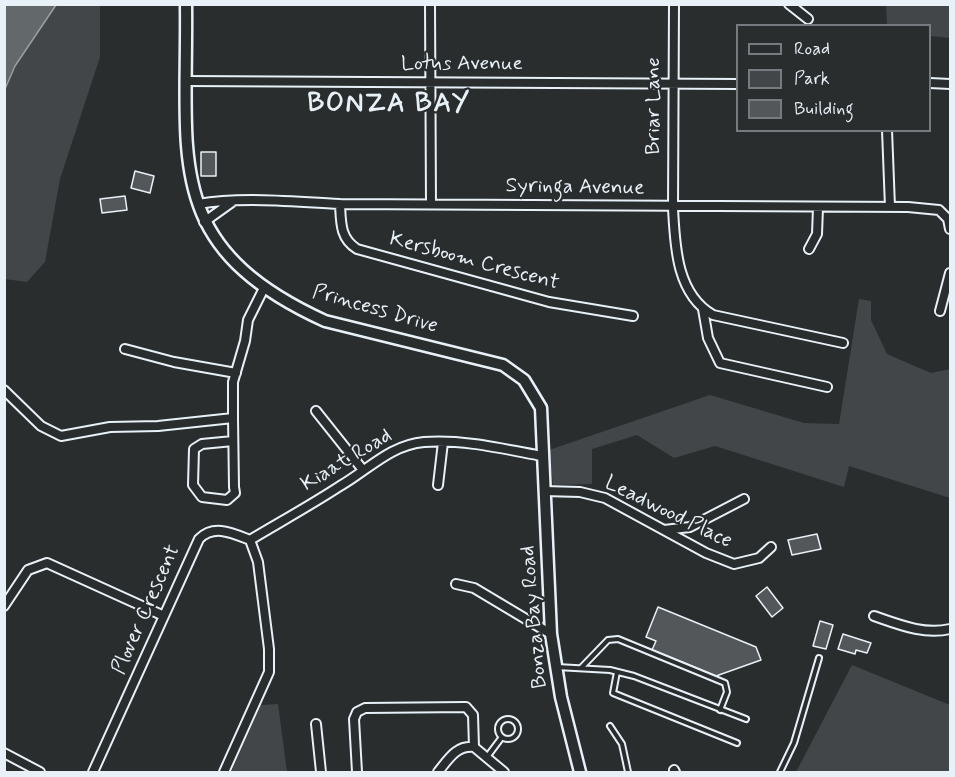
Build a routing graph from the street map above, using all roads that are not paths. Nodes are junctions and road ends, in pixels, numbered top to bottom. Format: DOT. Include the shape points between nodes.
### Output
graph roads {
  1 [pos="186,4"];
  2 [pos="430,4"];
  3 [pos="674,4"];
  4 [pos="789,4"];
  5 [pos="808,19"];
  6 [pos="186,81"];
  7 [pos="431,83"];
  8 [pos="674,83"];
  9 [pos="931,83"];
  10 [pos="736,84"];
  11 [pos="951,84"];
  12 [pos="887,132"];
  13 [pos="232,202"];
  14 [pos="198,204"];
  15 [pos="340,204"];
  16 [pos="431,204"];
  17 [pos="890,207"];
  18 [pos="673,208"];
  19 [pos="818,208"];
  20 [pos="204,222"];
  21 [pos="951,229"];
  22 [pos="809,249"];
  23 [pos="951,273"];
  24 [pos="264,288"];
  25 [pos="704,309"];
  26 [pos="940,311"];
  27 [pos="633,316"];
  28 [pos="843,343"];
  29 [pos="125,349"];
  30 [pos="236,373"];
  31 [pos="827,387"];
  32 [pos="4,390"];
  33 [pos="316,411"];
  34 [pos="233,418"];
  35 [pos="233,441"];
  36 [pos="443,442"];
  37 [pos="542,456"];
  38 [pos="363,470"];
  39 [pos="438,485"];
  40 [pos="544,491"];
  41 [pos="744,499"];
  42 [pos="663,530"];
  43 [pos="250,540"];
  44 [pos="771,548"];
  45 [pos="456,584"];
  46 [pos="4,606"];
  47 [pos="164,616"];
  48 [pos="874,616"];
  49 [pos="951,629"];
  50 [pos="551,634"];
  51 [pos="819,658"];
  52 [pos="557,667"];
  53 [pos="580,668"];
  54 [pos="617,672"];
  55 [pos="720,710"];
  56 [pos="746,719"];
  57 [pos="316,724"];
  58 [pos="610,726"];
  59 [pos="502,737"];
  60 [pos="736,743"];
  61 [pos="474,747"];
  62 [pos="4,753"];
  63 [pos="487,757"];
  64 [pos="40,772"];
  65 [pos="93,772"];
  66 [pos="224,772"];
  67 [pos="321,772"];
  68 [pos="357,772"];
  69 [pos="438,772"];
  70 [pos="504,772"];
  71 [pos="580,772"];
  72 [pos="628,772"];
  73 [pos="780,772"];
  1 -- 6 [label="street, Princess Drive"];
  2 -- 7 [label="street"];
  3 -- 8 [label="street, Briar Lane"];
  4 -- 5 [label="street"];
  6 -- 7 [label="street, Lotus Avenue"];
  6 -- 14 [label="street, Princess Drive" via="186,149"];
  7 -- 8 [label="street, Lotus Avenue"];
  7 -- 16 [label="street"];
  8 -- 10 [label="street, Lotus Avenue"];
  8 -- 18 [label="street, Briar Lane"];
  9 -- 11 [label="street"];
  12 -- 17 [label="street"];
  13 -- 14 [label="street, Syringa Avenue"];
  13 -- 15 [label="street, Syringa Avenue"];
  13 -- 20 [label="street"];
  14 -- 20 [label="street, Princess Drive"];
  15 -- 16 [label="street, Syringa Avenue"];
  15 -- 27 [label="street, Kersboom Crescent" via="343,235 357,249 549,302"];
  16 -- 18 [label="street, Syringa Avenue"];
  17 -- 19 [label="street, Syringa Avenue"];
  17 -- 21 [label="street, Syringa Avenue" via="932,208 944,213"];
  18 -- 19 [label="street, Syringa Avenue"];
  18 -- 25 [label="street, Briar Lane" via="680,266 690,292"];
  19 -- 22 [label="street" via="817,234"];
  20 -- 24 [label="street, Princess Drive" via="227,256"];
  23 -- 26 [label="street"];
  24 -- 30 [label="street" via="250,313"];
  24 -- 37 [label="street, Princess Drive" via="325,321 487,360 513,370 541,408"];
  25 -- 28 [label="street" via="729,319"];
  25 -- 31 [label="street" via="708,338 720,363"];
  29 -- 30 [label="street" via="174,363"];
  30 -- 34 [label="street"];
  32 -- 34 [label="street" via="41,426 61,436 110,427"];
  33 -- 38 [label="street"];
  34 -- 35 [label="street"];
  35 -- 35 [label="street" via="233,496 227,500 202,497 193,485 194,449 202,444"];
  36 -- 37 [label="street, Kiaat Road"];
  36 -- 38 [label="street, Kiaat Road" via="401,448"];
  36 -- 39 [label="street"];
  37 -- 40 [label="street, Bonza Bay Road"];
  38 -- 43 [label="street, Kiaat Road"];
  40 -- 42 [label="street, Leadwood Place" via="580,492 605,498"];
  40 -- 50 [label="street, Bonza Bay Road"];
  41 -- 42 [label="street" via="687,529"];
  42 -- 44 [label="street, Leadwood Place" via="734,564 759,558"];
  43 -- 47 [label="street, Plover Crescent" via="217,530 204,533"];
  43 -- 66 [label="street" via="258,562 269,672"];
  45 -- 50 [label="street" via="474,588"];
  46 -- 47 [label="street" via="28,570 47,563"];
  47 -- 65 [label="street, Plover Crescent"];
  48 -- 49 [label="street" via="920,630"];
  50 -- 52 [label="street, Bonza Bay Road"];
  51 -- 73 [label="lane" via="794,743"];
  52 -- 53 [label="lane"];
  52 -- 71 [label="street, Bonza Bay Road"];
  53 -- 54 [label="lane"];
  53 -- 55 [label="lane" via="608,640 618,639 725,682 728,692"];
  54 -- 55 [label="lane"];
  54 -- 60 [label="lane" via="613,693"];
  55 -- 56 [label="lane"];
  57 -- 67 [label="street"];
  58 -- 72 [label="lane" via="622,744"];
  59 -- 59 [label="lane" via="513,738 518,729 516,724 501,722"];
  59 -- 63 [label="lane"];
  61 -- 63 [label="street"];
  61 -- 68 [label="street" via="473,715 466,707 365,708 354,719"];
  61 -- 69 [label="street" via="459,750"];
  62 -- 64 [label="street"];
  63 -- 70 [label="street"];
}
